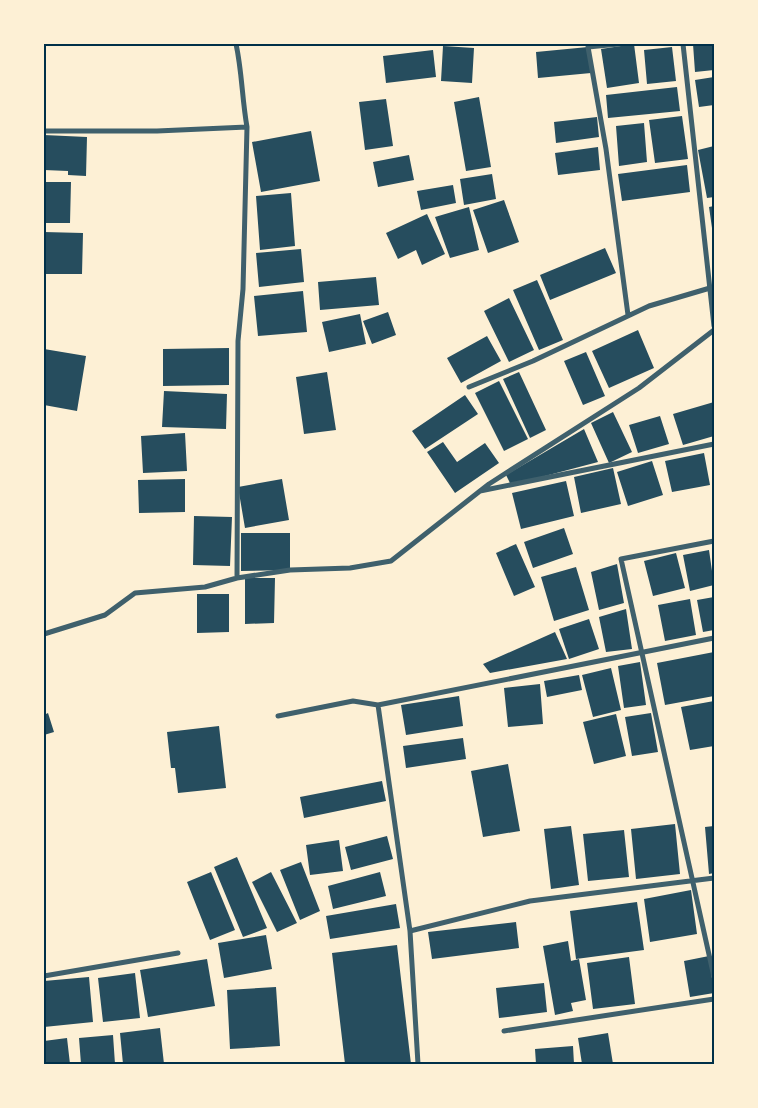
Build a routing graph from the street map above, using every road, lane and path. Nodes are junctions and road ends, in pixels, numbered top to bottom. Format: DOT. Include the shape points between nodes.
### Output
graph roads {
  1 [pos="236,44"];
  2 [pos="619,44"];
  3 [pos="683,44"];
  4 [pos="247,127"];
  5 [pos="44,131"];
  6 [pos="710,288"];
  7 [pos="628,315"];
  8 [pos="714,326"];
  9 [pos="714,330"];
  10 [pos="469,386"];
  11 [pos="714,444"];
  12 [pos="480,491"];
  13 [pos="714,541"];
  14 [pos="237,578"];
  15 [pos="44,634"];
  16 [pos="714,638"];
  17 [pos="643,653"];
  18 [pos="378,705"];
  19 [pos="278,716"];
  20 [pos="714,878"];
  21 [pos="694,881"];
  22 [pos="410,931"];
  23 [pos="178,953"];
  24 [pos="44,976"];
  25 [pos="714,977"];
  26 [pos="714,999"];
  27 [pos="504,1031"];
  28 [pos="418,1064"];
  1 -- 4 [label="street"];
  2 -- 7 [label="street" via="588,47 606,149"];
  3 -- 6 [label="street"];
  4 -- 5 [label="street"];
  4 -- 14 [label="street" via="244,280 238,350"];
  6 -- 7 [label="street"];
  6 -- 8 [label="street"];
  7 -- 10 [label="street" via="533,361"];
  9 -- 12 [label="street" via="639,388"];
  11 -- 12 [label="street"];
  12 -- 14 [label="street" via="391,561"];
  13 -- 17 [label="street" via="622,559"];
  14 -- 15 [label="street" via="205,587 135,593 105,615"];
  16 -- 17 [label="street"];
  17 -- 18 [label="street"];
  17 -- 21 [label="street"];
  18 -- 19 [label="street" via="353,701"];
  18 -- 22 [label="street"];
  20 -- 21 [label="street"];
  21 -- 22 [label="street" via="530,901"];
  21 -- 25 [label="street"];
  22 -- 28 [label="street"];
  23 -- 24 [label="street"];
  26 -- 27 [label="street"];
}
